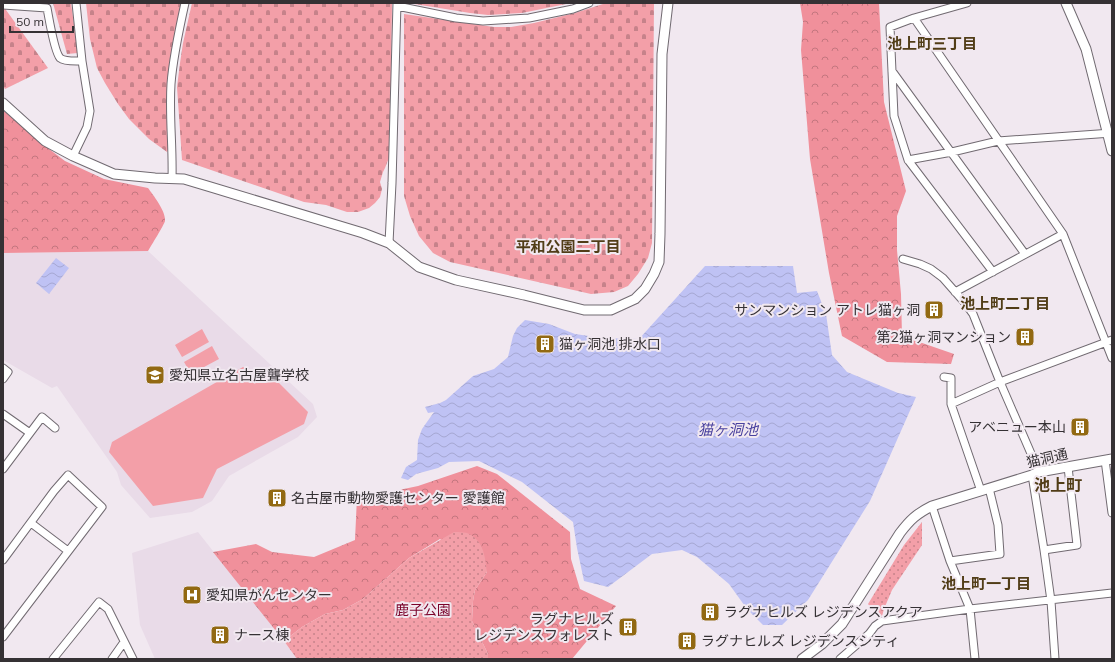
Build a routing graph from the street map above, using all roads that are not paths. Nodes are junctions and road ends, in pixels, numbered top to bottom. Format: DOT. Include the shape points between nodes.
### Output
graph roads {
  1 [pos="76,3"];
  2 [pos="185,3"];
  3 [pos="589,3"];
  4 [pos="668,3"];
  5 [pos="967,3"];
  6 [pos="1066,3"];
  7 [pos="397,5"];
  8 [pos="3,6"];
  9 [pos="914,18"];
  10 [pos="82,61"];
  11 [pos="892,70"];
  12 [pos="3,103"];
  13 [pos="1110,134"];
  14 [pos="998,141"];
  15 [pos="1112,151"];
  16 [pos="952,152"];
  17 [pos="73,156"];
  18 [pos="908,160"];
  19 [pos="172,179"];
  20 [pos="1062,234"];
  21 [pos="389,243"];
  22 [pos="1024,254"];
  23 [pos="903,259"];
  24 [pos="993,272"];
  25 [pos="955,292"];
  26 [pos="1109,341"];
  27 [pos="1112,358"];
  28 [pos="3,368"];
  29 [pos="944,377"];
  30 [pos="3,379"];
  31 [pos="1000,382"];
  32 [pos="951,404"];
  33 [pos="3,414"];
  34 [pos="55,428"];
  35 [pos="30,433"];
  36 [pos="1108,460"];
  37 [pos="1068,467"];
  38 [pos="3,469"];
  39 [pos="1035,474"];
  40 [pos="985,489"];
  41 [pos="932,506"];
  42 [pos="1112,513"];
  43 [pos="31,523"];
  44 [pos="1044,550"];
  45 [pos="68,552"];
  46 [pos="3,560"];
  47 [pos="950,561"];
  48 [pos="1112,593"];
  49 [pos="1051,601"];
  50 [pos="970,609"];
  51 [pos="3,637"];
  52 [pos="124,642"];
  53 [pos="53,659"];
  54 [pos="112,659"];
  55 [pos="133,659"];
  56 [pos="802,659"];
  57 [pos="840,659"];
  58 [pos="975,659"];
  59 [pos="1055,659"];
  1 -- 10 [label="street"];
  2 -- 19 [label="street" via="171,84"];
  3 -- 7 [label="street" via="529,18 483,21"];
  4 -- 21 [label="street" via="662,54 659,262 645,289 635,299 611,310 584,310 445,277 419,267"];
  5 -- 9 [label="street"];
  6 -- 13 [label="street" via="1086,49"];
  7 -- 21 [label="street"];
  8 -- 10 [label="street" via="47,8 60,58"];
  9 -- 11 [label="street" via="890,27"];
  9 -- 14 [label="street"];
  10 -- 17 [label="street" via="90,111 87,128"];
  11 -- 16 [label="street"];
  11 -- 18 [label="street" via="894,116"];
  12 -- 17 [label="street" via="46,141"];
  13 -- 14 [label="street"];
  13 -- 15 [label="street"];
  14 -- 16 [label="street"];
  14 -- 20 [label="street"];
  16 -- 18 [label="street"];
  16 -- 22 [label="street"];
  17 -- 19 [label="street" via="114,174"];
  18 -- 24 [label="street"];
  19 -- 21 [label="street" via="214,188"];
  20 -- 22 [label="street"];
  20 -- 26 [label="street"];
  22 -- 24 [label="street"];
  23 -- 25 [label="street" via="931,269"];
  24 -- 25 [label="street"];
  25 -- 31 [label="street" via="973,314"];
  26 -- 27 [label="street"];
  26 -- 31 [label="street"];
  28 -- 30 [label="street" via="8,372"];
  29 -- 32 [label="street" via="951,378"];
  31 -- 32 [label="street"];
  31 -- 39 [label="street"];
  32 -- 40 [label="street"];
  33 -- 35 [label="street"];
  34 -- 35 [label="street" via="42,417"];
  35 -- 38 [label="street"];
  36 -- 37 [label="street, 猫洞通"];
  36 -- 42 [label="street"];
  37 -- 39 [label="street, 猫洞通"];
  37 -- 44 [label="street" via="1077,545"];
  39 -- 40 [label="street, 猫洞通"];
  39 -- 44 [label="street"];
  40 -- 41 [label="street, 猫洞通"];
  40 -- 47 [label="street" via="998,525 1000,554"];
  41 -- 47 [label="street"];
  41 -- 56 [label="street, 猫洞通" via="910,520 900,533 842,624"];
  43 -- 45 [label="street"];
  43 -- 45 [label="street" via="68,475 102,507"];
  43 -- 46 [label="street"];
  44 -- 49 [label="street"];
  45 -- 51 [label="street"];
  47 -- 50 [label="street"];
  48 -- 49 [label="street"];
  49 -- 50 [label="street"];
  49 -- 59 [label="street"];
  50 -- 57 [label="street" via="882,622"];
  50 -- 58 [label="street"];
  52 -- 53 [label="street" via="108,609 99,602"];
  52 -- 54 [label="street"];
  52 -- 55 [label="street"];
}
